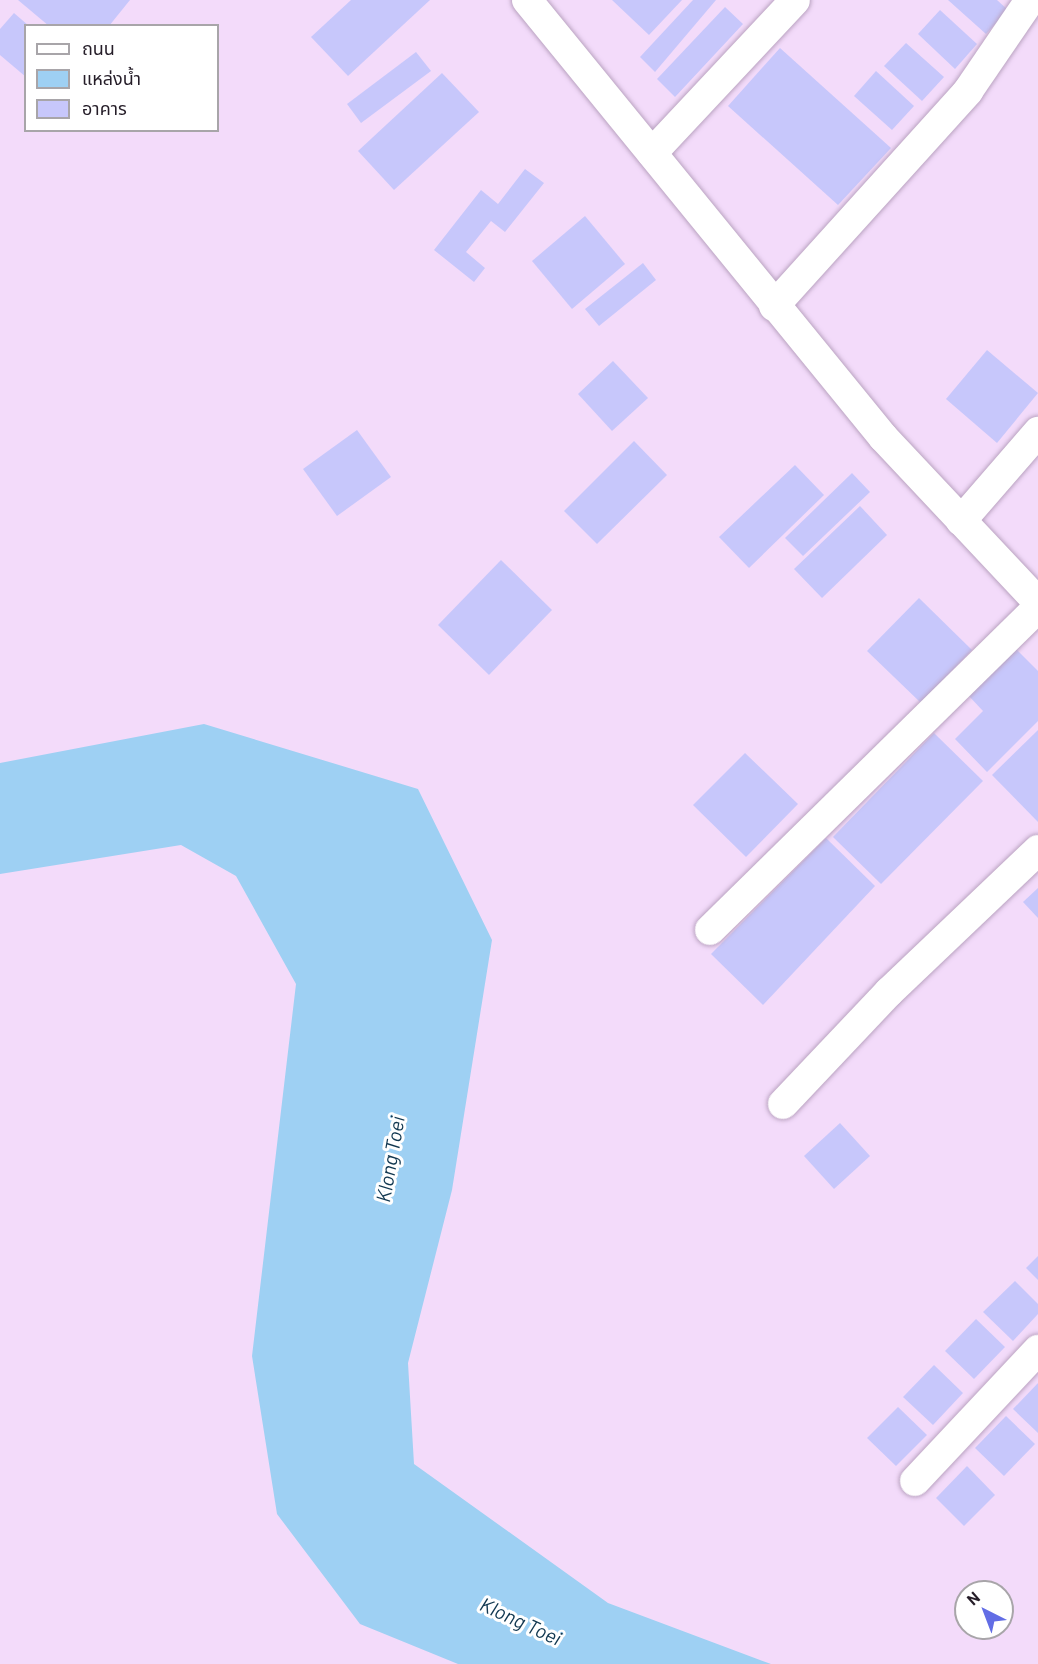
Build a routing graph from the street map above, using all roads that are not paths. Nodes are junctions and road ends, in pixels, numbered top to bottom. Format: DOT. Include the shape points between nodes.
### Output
graph roads {
  1 [pos="527,0"];
  2 [pos="795,0"];
  3 [pos="1030,0"];
  4 [pos="652,153"];
  5 [pos="774,306"];
  6 [pos="1038,432"];
  7 [pos="961,521"];
  8 [pos="1038,602"];
  9 [pos="1038,608"];
  10 [pos="1038,850"];
  11 [pos="710,930"];
  12 [pos="783,1104"];
  13 [pos="1038,1350"];
  14 [pos="915,1481"];
  1 -- 4 [label="street"];
  2 -- 4 [label="street"];
  3 -- 5 [label="street" via="968,91"];
  4 -- 5 [label="street"];
  5 -- 7 [label="street"];
  6 -- 7 [label="street"];
  7 -- 8 [label="street"];
  9 -- 11 [label="street"];
  10 -- 12 [label="street" via="889,992"];
  13 -- 14 [label="street"];
}
